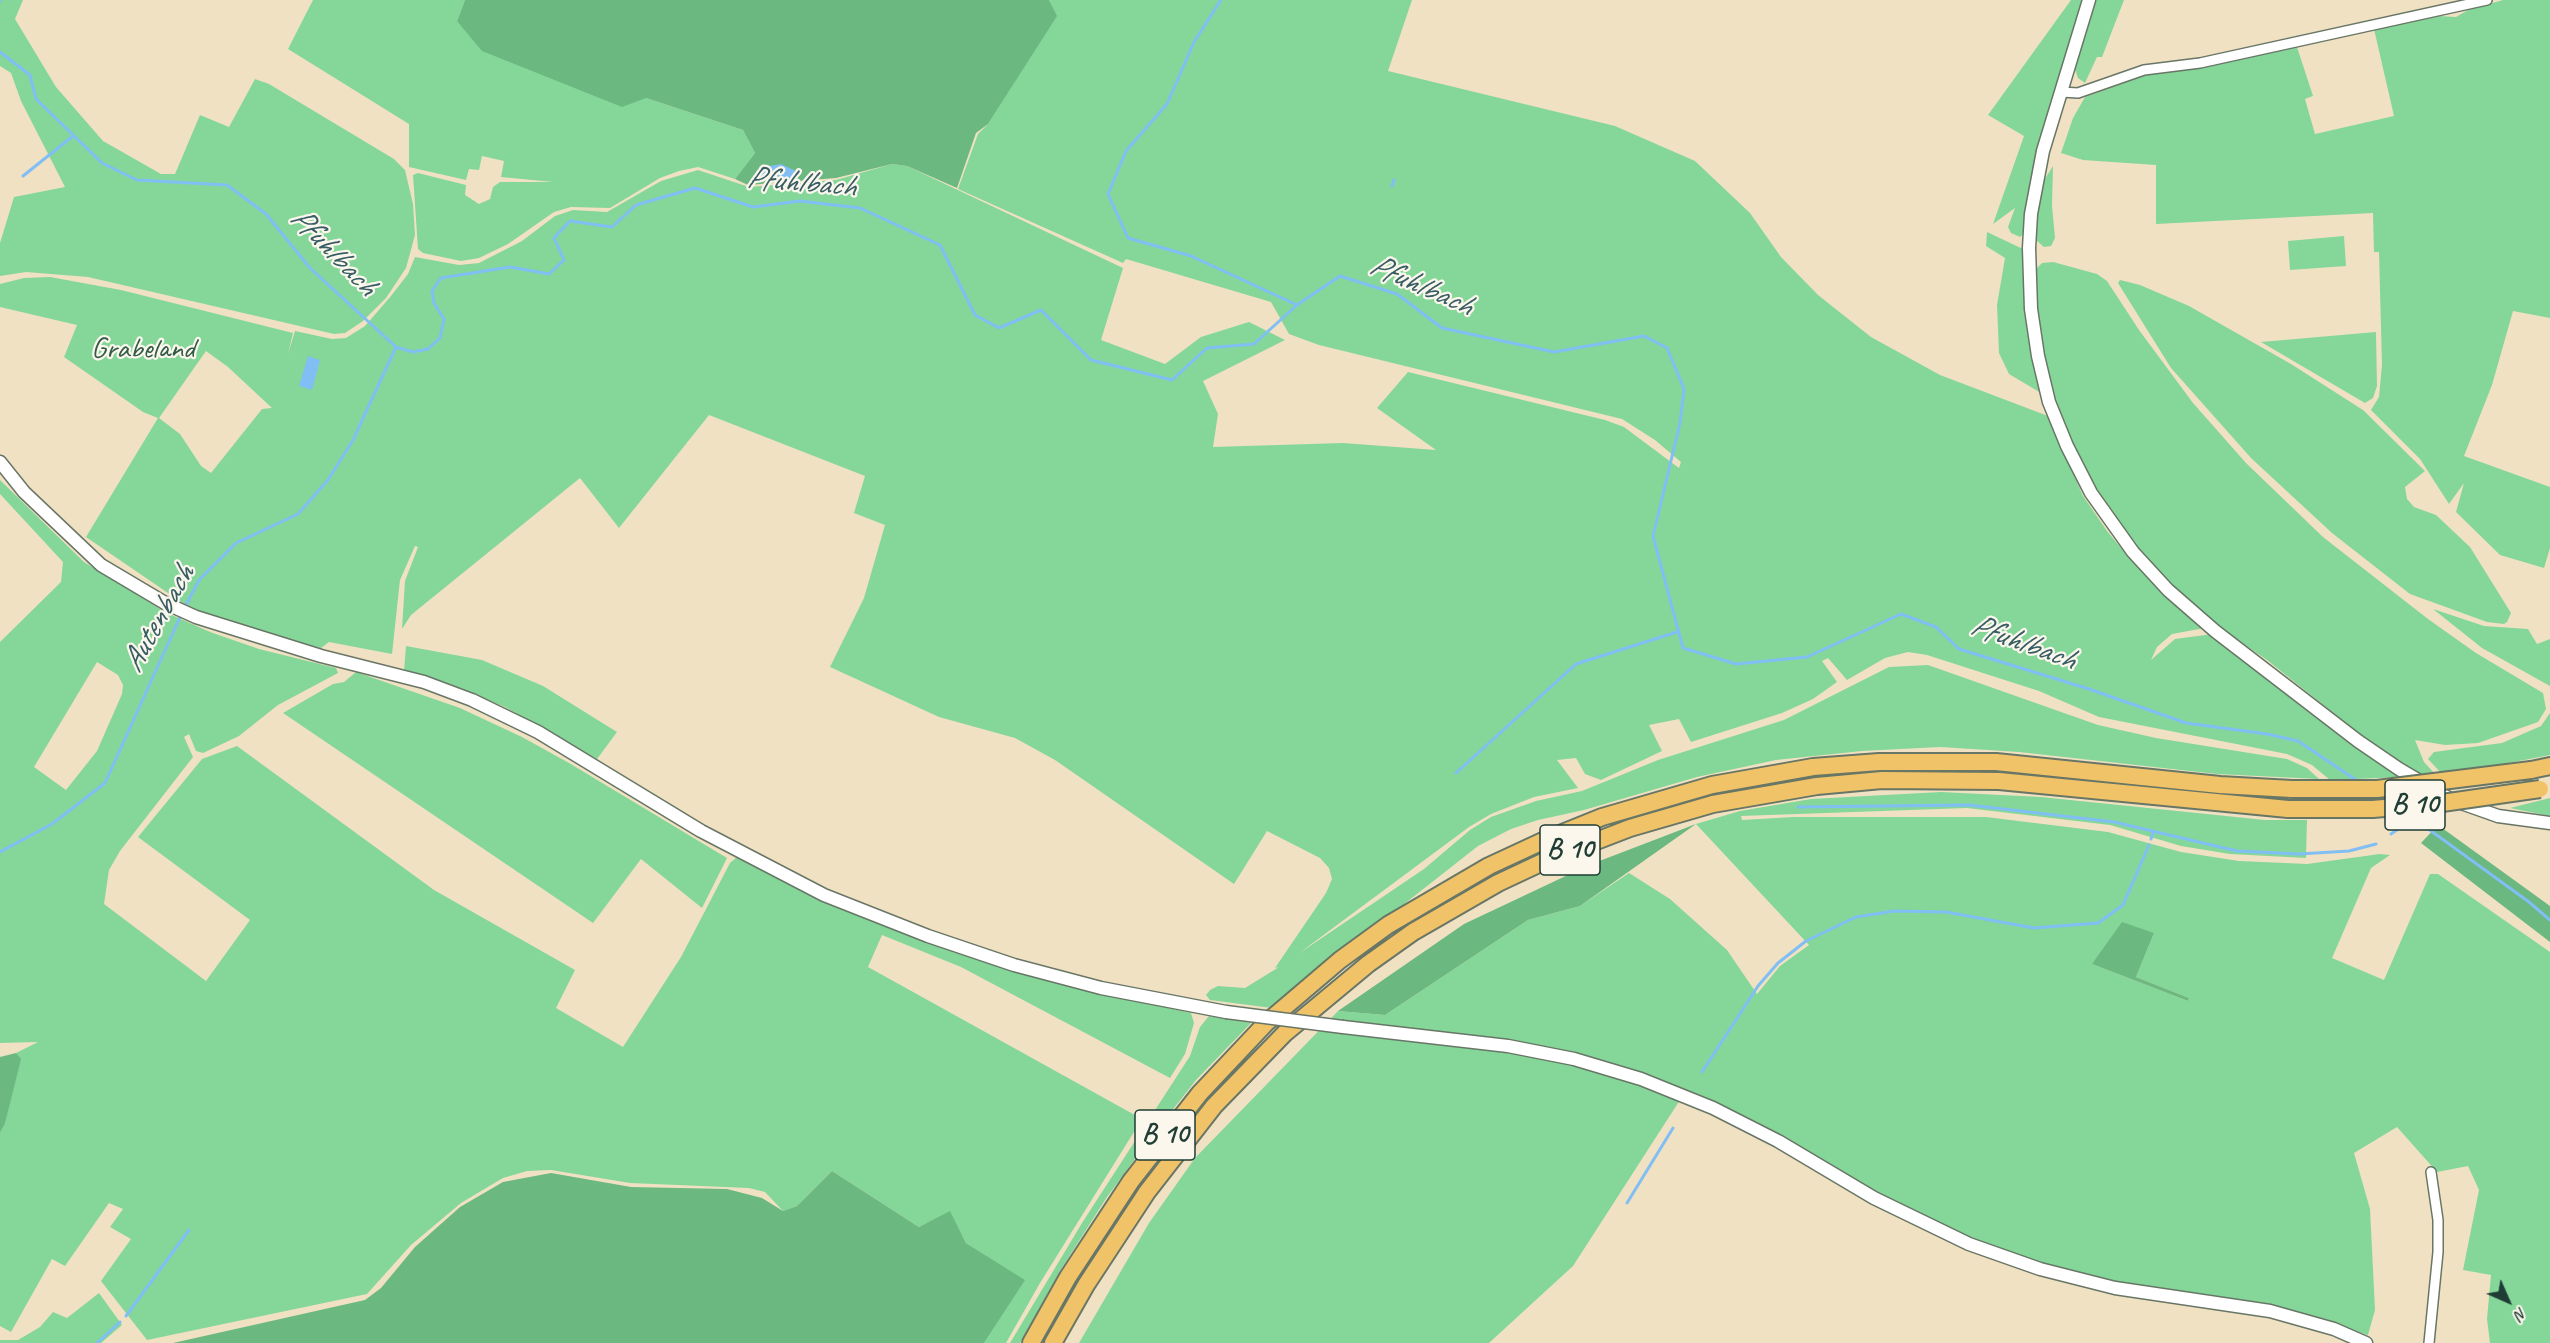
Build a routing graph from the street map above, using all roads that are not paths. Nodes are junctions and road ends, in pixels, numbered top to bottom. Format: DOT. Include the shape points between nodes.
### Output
graph roads {
  1 [pos="2089,0"];
  2 [pos="2487,0"];
  3 [pos="2061,92"];
  4 [pos="0,462"];
  5 [pos="2550,766"];
  6 [pos="2545,788"];
  7 [pos="2550,823"];
  8 [pos="2431,1172"];
  9 [pos="1031,1343"];
  10 [pos="1053,1343"];
  11 [pos="2366,1343"];
  12 [pos="2429,1343"];
  1 -- 3 [label="street"];
  2 -- 3 [label="street" via="2200,63 2144,70 2078,93"];
  3 -- 7 [label="street" via="2043,151 2031,214 2031,309 2049,402 2091,493 2133,552 2168,590 2358,741 2450,799 2498,816"];
  4 -- 11 [label="street, bridge" via="24,492 101,565 165,603 196,617 321,656 424,682 472,700 538,732 701,831 814,890 928,936 1014,965 1101,988 1226,1012 1508,1046 1574,1059 1641,1079 1713,1108 1893,1208 1969,1245 2115,1288 2270,1311 2334,1329"];
  5 -- 9 [label="highway, B 10, bridge" via="2377,789 2292,789 1996,762 1878,762 1813,767 1712,785 1602,817 1489,866 1388,925 1266,1023 1200,1092 1131,1181"];
  6 -- 10 [label="highway, B 10, bridge" via="2385,808 2288,809 1998,781 1882,780 1795,789 1713,804 1630,828 1498,883 1413,932 1325,998 1277,1040 1214,1106 1147,1192"];
  8 -- 12 [label="street" via="2438,1252"];
}
